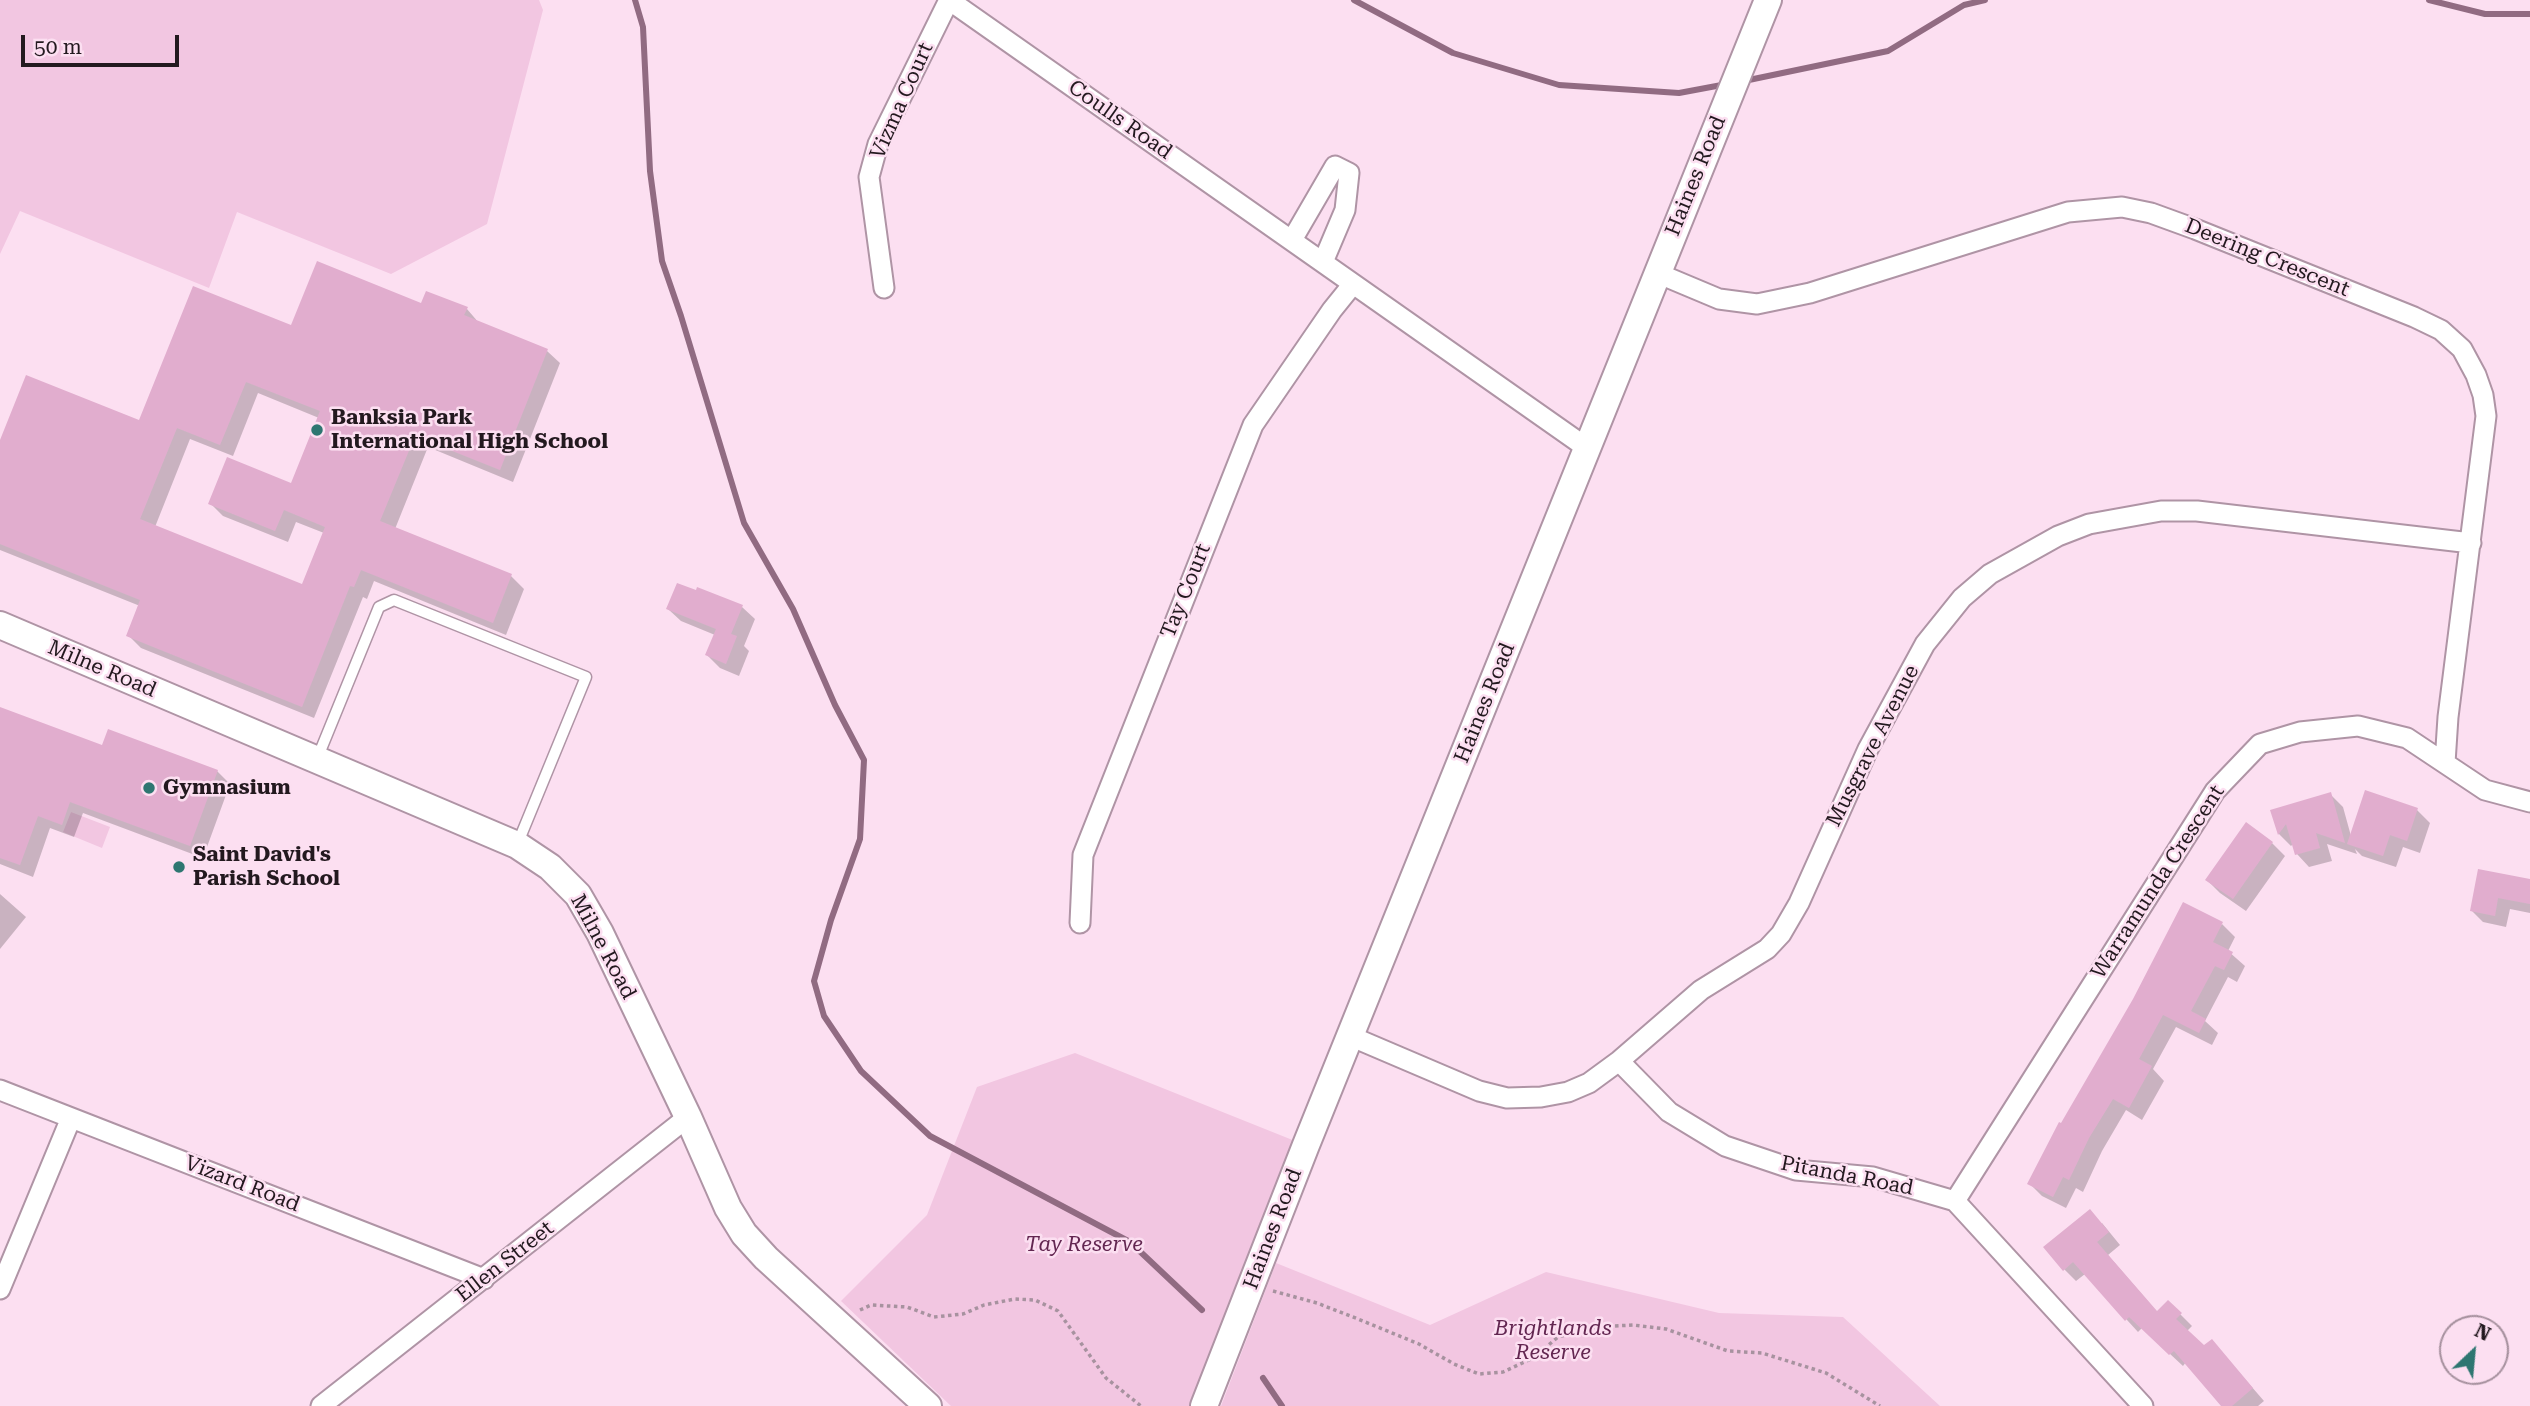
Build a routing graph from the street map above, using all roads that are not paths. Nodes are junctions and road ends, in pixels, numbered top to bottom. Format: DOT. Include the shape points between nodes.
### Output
graph roads {
  1 [pos="949,0"];
  2 [pos="1768,0"];
  3 [pos="1292,240"];
  4 [pos="1323,262"];
  5 [pos="1657,273"];
  6 [pos="1353,284"];
  7 [pos="884,288"];
  8 [pos="1587,448"];
  9 [pos="2471,543"];
  10 [pos="0,625"];
  11 [pos="317,760"];
  12 [pos="2445,763"];
  13 [pos="2530,802"];
  14 [pos="517,845"];
  15 [pos="1080,923"];
  16 [pos="1350,1035"];
  17 [pos="1619,1060"];
  18 [pos="0,1090"];
  19 [pos="688,1117"];
  20 [pos="71,1118"];
  21 [pos="1955,1201"];
  22 [pos="484,1279"];
  23 [pos="0,1289"];
  24 [pos="321,1406"];
  25 [pos="928,1406"];
  26 [pos="1203,1406"];
  27 [pos="2143,1406"];
  1 -- 3 [label="street, Coulls Road"];
  1 -- 7 [label="street, Vizma Court" via="878,144 869,177"];
  2 -- 5 [label="main road, Haines Road"];
  3 -- 4 [label="street, Coulls Road"];
  3 -- 4 [label="street" via="1335,166 1349,173 1345,210"];
  4 -- 6 [label="street, Coulls Road"];
  5 -- 8 [label="main road, Haines Road"];
  5 -- 9 [label="street, Deering Crescent" via="1719,299 1757,304 1810,293 2068,212 2122,207 2151,213 2414,317 2441,330 2462,349 2480,385 2486,416"];
  6 -- 8 [label="street, Coulls Road"];
  6 -- 15 [label="street, Tay Court" via="1253,425 1083,855"];
  8 -- 16 [label="main road, Haines Road"];
  9 -- 12 [label="street, Deering Crescent"];
  9 -- 17 [label="street, Musgrave Avenue" via="2197,511 2161,511 2089,524 2022,554 1962,598 1925,644 1868,749 1781,934 1767,949 1701,990"];
  10 -- 11 [label="main road, Milne Road"];
  11 -- 14 [label="main road, Milne Road"];
  11 -- 14 [label="lane" via="380,607 394,600 586,677"];
  12 -- 13 [label="street, Warramunda Crescent" via="2485,790"];
  12 -- 21 [label="street, Warramunda Crescent" via="2407,738 2358,726 2300,732 2260,744 2215,791"];
  14 -- 19 [label="main road, Milne Road" via="550,867 578,895"];
  16 -- 17 [label="street, Musgrave Avenue" via="1479,1091 1507,1098 1568,1092 1589,1083"];
  16 -- 26 [label="main road, Haines Road"];
  17 -- 21 [label="street, Pitanda Road" via="1669,1112 1725,1146 1796,1170 1873,1177"];
  18 -- 20 [label="street, Vizard Road"];
  19 -- 22 [label="street, Ellen Street"];
  19 -- 25 [label="main road, Milne Road" via="744,1234"];
  20 -- 22 [label="street, Vizard Road"];
  20 -- 23 [label="street"];
  21 -- 27 [label="street"];
  22 -- 24 [label="street, Ellen Street"];
}
